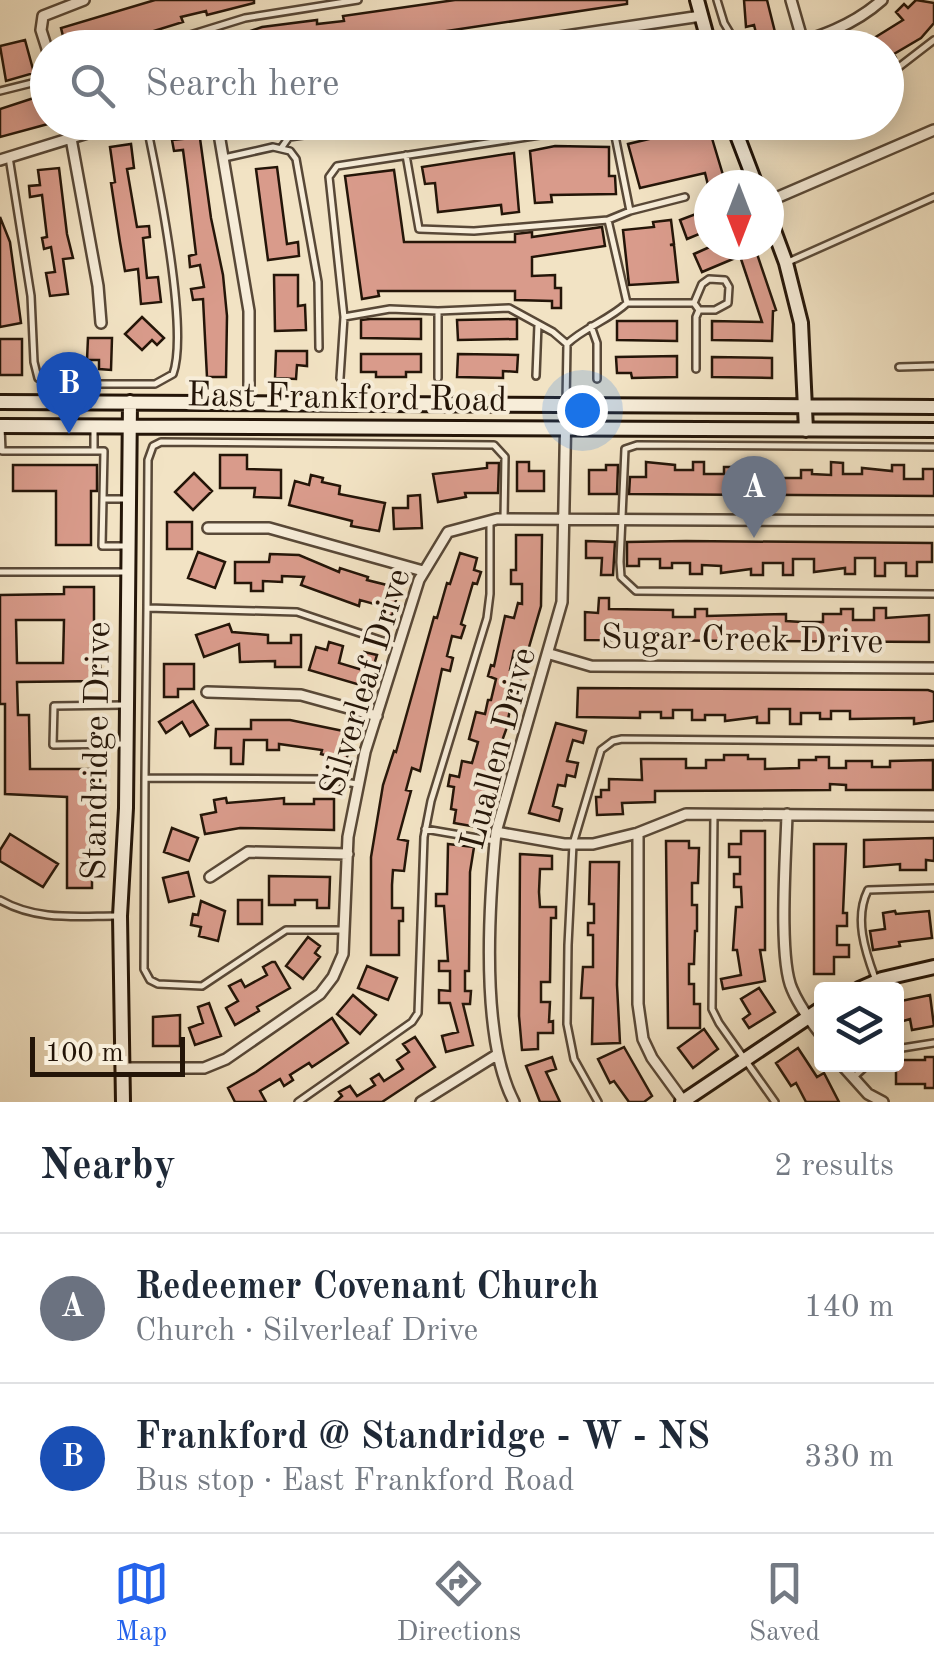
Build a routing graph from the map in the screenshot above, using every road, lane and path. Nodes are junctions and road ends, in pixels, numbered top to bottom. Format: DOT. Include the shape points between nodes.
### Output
graph roads {
  1 [pos="84,0"];
  2 [pos="358,0"];
  3 [pos="696,0"];
  4 [pos="717,0"];
  5 [pos="791,0"];
  6 [pos="882,0"];
  7 [pos="701,16"];
  8 [pos="41,30"];
  9 [pos="206,30"];
  10 [pos="606,30"];
  11 [pos="705,30"];
  12 [pos="728,30"];
  13 [pos="799,30"];
  14 [pos="836,30"];
  15 [pos="934,40"];
  16 [pos="904,63"];
  17 [pos="30,83"];
  18 [pos="0,90"];
  19 [pos="934,130"];
  20 [pos="65,140"];
  21 [pos="72,140"];
  22 [pos="149,140"];
  23 [pos="221,140"];
  24 [pos="288,140"];
  25 [pos="514,140"];
  26 [pos="617,140"];
  27 [pos="737,140"];
  28 [pos="282,148"];
  29 [pos="406,155"];
  30 [pos="4,158"];
  31 [pos="224,158"];
  32 [pos="750,170"];
  33 [pos="784,195"];
  34 [pos="934,197"];
  35 [pos="685,198"];
  36 [pos="630,211"];
  37 [pos="608,220"];
  38 [pos="784,258"];
  39 [pos="786,263"];
  40 [pos="627,303"];
  41 [pos="694,303"];
  42 [pos="699,310"];
  43 [pos="438,312"];
  44 [pos="344,317"];
  45 [pos="101,323"];
  46 [pos="538,324"];
  47 [pos="591,326"];
  48 [pos="567,344"];
  49 [pos="319,348"];
  50 [pos="898,366"];
  51 [pos="934,366"];
  52 [pos="696,369"];
  53 [pos="536,376"];
  54 [pos="340,378"];
  55 [pos="438,378"];
  56 [pos="597,379"];
  57 [pos="0,402"];
  58 [pos="130,402"];
  59 [pos="249,404"];
  60 [pos="566,406"];
  61 [pos="934,407"];
  62 [pos="804,408"];
  63 [pos="94,425"];
  64 [pos="130,425"];
  65 [pos="1,426"];
  66 [pos="566,428"];
  67 [pos="806,430"];
  68 [pos="934,430"];
  69 [pos="934,447"];
  70 [pos="94,451"];
  71 [pos="103,499"];
  72 [pos="129,499"];
  73 [pos="564,518"];
  74 [pos="621,518"];
  75 [pos="504,519"];
  76 [pos="490,521"];
  77 [pos="934,521"];
  78 [pos="208,528"];
  79 [pos="129,546"];
  80 [pos="423,571"];
  81 [pos="0,572"];
  82 [pos="128,572"];
  83 [pos="934,594"];
  84 [pos="147,608"];
  85 [pos="398,646"];
  86 [pos="550,654"];
  87 [pos="934,668"];
  88 [pos="207,692"];
  89 [pos="127,705"];
  90 [pos="377,716"];
  91 [pos="934,742"];
  92 [pos="126,744"];
  93 [pos="145,778"];
  94 [pos="357,784"];
  95 [pos="714,813"];
  96 [pos="787,814"];
  97 [pos="934,816"];
  98 [pos="426,829"];
  99 [pos="638,834"];
  100 [pos="496,836"];
  101 [pos="573,844"];
  102 [pos="348,854"];
  103 [pos="210,876"];
  104 [pos="934,888"];
  105 [pos="0,900"];
  106 [pos="120,916"];
  107 [pos="344,930"];
  108 [pos="934,967"];
  109 [pos="876,981"];
  110 [pos="814,1012"];
  111 [pos="807,1016"];
  112 [pos="814,1025"];
  113 [pos="934,1042"];
  114 [pos="904,1048"];
  115 [pos="498,1054"];
  116 [pos="744,1059"];
  117 [pos="122,1068"];
  118 [pos="848,1072"];
  119 [pos="859,1072"];
  120 [pos="853,1078"];
  121 [pos="123,1102"];
  122 [pos="298,1102"];
  123 [pos="421,1102"];
  124 [pos="514,1102"];
  125 [pos="598,1102"];
  126 [pos="683,1102"];
  127 [pos="775,1102"];
  128 [pos="882,1102"];
  1 -- 8 [label="street" via="42,16"];
  2 -- 9 [label="lane"];
  3 -- 7 [label="main road"];
  4 -- 12 [label="lane"];
  5 -- 13 [label="street"];
  6 -- 14 [label="street"];
  7 -- 10 [label="street"];
  7 -- 11 [label="main road"];
  15 -- 16 [label="lane"];
  17 -- 18 [label="lane"];
  19 -- 33 [label="street"];
  20 -- 30 [label="street"];
  21 -- 45 [label="street"];
  22 -- 30 [label="lane" via="177,356 173,374 155,384 47,384 38,378 31,296"];
  23 -- 31 [label="street"];
  24 -- 28 [label="lane"];
  25 -- 29 [label="lane"];
  26 -- 36 [label="lane"];
  27 -- 32 [label="main road"];
  28 -- 31 [label="lane"];
  28 -- 49 [label="lane" via="299,170 318,282"];
  29 -- 37 [label="lane" via="418,229 474,232"];
  29 -- 44 [label="lane" via="338,166 329,176"];
  31 -- 59 [label="street" via="249,311"];
  34 -- 39 [label="lane"];
  35 -- 36 [label="lane"];
  36 -- 37 [label="lane"];
  37 -- 40 [label="lane"];
  38 -- 39 [label="main road"];
  39 -- 62 [label="main road" via="801,323"];
  40 -- 41 [label="lane"];
  40 -- 47 [label="lane"];
  41 -- 42 [label="lane"];
  41 -- 42 [label="lane" via="702,284 724,280 728,303"];
  42 -- 52 [label="lane"];
  43 -- 44 [label="lane" via="390,308"];
  43 -- 46 [label="lane" via="509,308"];
  43 -- 55 [label="lane"];
  44 -- 54 [label="lane"];
  46 -- 48 [label="lane"];
  46 -- 53 [label="lane"];
  47 -- 48 [label="lane"];
  47 -- 56 [label="lane"];
  48 -- 60 [label="lane"];
  50 -- 51 [label="lane"];
  57 -- 58 [label="main road, East Frankford Road"];
  58 -- 59 [label="main road, East Frankford Road"];
  58 -- 64 [label="main road, Standridge Drive"];
  59 -- 60 [label="main road, East Frankford Road"];
  60 -- 62 [label="main road, East Frankford Road"];
  60 -- 66 [label="street, Luallen Drive"];
  61 -- 62 [label="main road, East Frankford Road"];
  62 -- 67 [label="main road"];
  63 -- 64 [label="main road, East Frankford Road"];
  63 -- 65 [label="main road, East Frankford Road"];
  63 -- 70 [label="lane"];
  64 -- 66 [label="main road, East Frankford Road"];
  64 -- 72 [label="main road, Standridge Drive"];
  65 -- 70 [label="lane" via="2,451"];
  66 -- 67 [label="main road, East Frankford Road"];
  66 -- 73 [label="street, Luallen Drive"];
  67 -- 68 [label="main road, East Frankford Road"];
  69 -- 74 [label="lane" via="637,445 626,449"];
  70 -- 71 [label="lane" via="104,451"];
  71 -- 72 [label="lane"];
  71 -- 79 [label="lane" via="102,546"];
  72 -- 79 [label="main road, Standridge Drive"];
  73 -- 74 [label="street, Silverleaf Drive"];
  73 -- 75 [label="street, Silverleaf Drive"];
  73 -- 86 [label="street, Luallen Drive" via="562,602"];
  74 -- 77 [label="street, Silverleaf Drive"];
  74 -- 83 [label="lane" via="622,577 636,591"];
  75 -- 76 [label="street, Silverleaf Drive"];
  75 -- 84 [label="lane" via="505,457 494,445 161,442 148,460"];
  76 -- 80 [label="street, Silverleaf Drive" via="448,532"];
  76 -- 98 [label="lane" via="487,618"];
  78 -- 80 [label="street" via="269,528"];
  79 -- 82 [label="main road, Standridge Drive"];
  80 -- 85 [label="street, Silverleaf Drive"];
  81 -- 82 [label="lane"];
  82 -- 89 [label="main road, Standridge Drive"];
  84 -- 85 [label="lane" via="297,612"];
  84 -- 93 [label="lane"];
  85 -- 90 [label="street, Silverleaf Drive"];
  86 -- 87 [label="street, Sugar Creek Drive" via="590,666"];
  86 -- 100 [label="street, Luallen Drive"];
  88 -- 90 [label="street" via="301,696"];
  89 -- 92 [label="main road, Standridge Drive"];
  89 -- 92 [label="lane" via="54,706 53,745"];
  90 -- 94 [label="street, Silverleaf Drive"];
  91 -- 101 [label="lane" via="613,741 601,750"];
  92 -- 106 [label="main road, Standridge Drive"];
  93 -- 94 [label="lane"];
  93 -- 107 [label="lane" via="144,969 150,980 202,986 286,930"];
  94 -- 102 [label="street, Silverleaf Drive"];
  95 -- 96 [label="street"];
  95 -- 99 [label="street" via="686,814"];
  95 -- 116 [label="lane" via="712,1009"];
  96 -- 97 [label="street"];
  96 -- 111 [label="street" via="788,978"];
  98 -- 100 [label="lane"];
  98 -- 122 [label="lane" via="418,1013"];
  99 -- 101 [label="street"];
  99 -- 126 [label="street" via="643,1039"];
  100 -- 101 [label="street"];
  100 -- 115 [label="street, Luallen Drive" via="492,985"];
  101 -- 125 [label="lane" via="567,1024 574,1059"];
  102 -- 103 [label="street" via="248,852"];
  102 -- 107 [label="street, Silverleaf Drive"];
  104 -- 109 [label="lane" via="868,890 863,942"];
  105 -- 106 [label="lane" via="38,916"];
  106 -- 117 [label="main road, Standridge Drive"];
  107 -- 117 [label="street, Silverleaf Drive" via="344,954 320,994 226,1059 204,1068"];
  108 -- 109 [label="main road"];
  110 -- 111 [label="main road"];
  111 -- 112 [label="street"];
  111 -- 116 [label="main road"];
  113 -- 114 [label="lane"];
  115 -- 123 [label="street"];
  115 -- 124 [label="street, Luallen Drive"];
  116 -- 126 [label="main road"];
  116 -- 127 [label="lane"];
  117 -- 121 [label="main road, Standridge Drive"];
  118 -- 120 [label="street"];
  119 -- 120 [label="lane"];
  120 -- 128 [label="street"];
}
